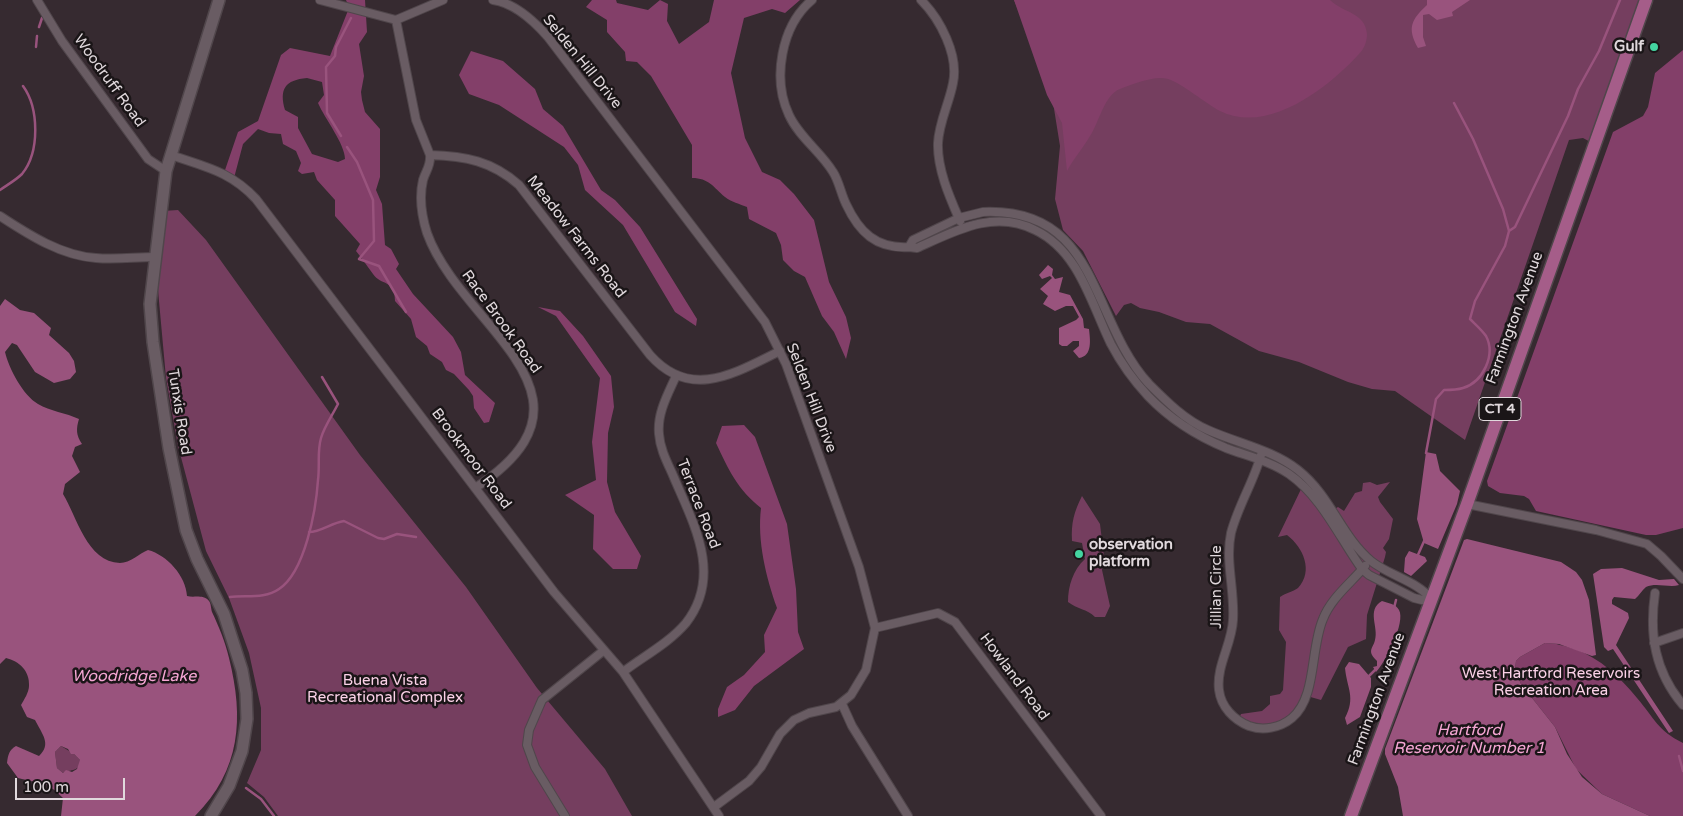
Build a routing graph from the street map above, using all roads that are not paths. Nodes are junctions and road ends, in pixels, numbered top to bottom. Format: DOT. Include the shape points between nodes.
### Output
graph roads {
  1 [pos="37,0"];
  2 [pos="218,0"];
  3 [pos="320,0"];
  4 [pos="443,0"];
  5 [pos="495,0"];
  6 [pos="812,0"];
  7 [pos="920,0"];
  8 [pos="1646,0"];
  9 [pos="396,20"];
  10 [pos="171,155"];
  11 [pos="430,155"];
  12 [pos="166,171"];
  13 [pos="0,216"];
  14 [pos="959,218"];
  15 [pos="963,227"];
  16 [pos="909,247"];
  17 [pos="155,257"];
  18 [pos="780,351"];
  19 [pos="676,376"];
  20 [pos="1262,451"];
  21 [pos="1260,460"];
  22 [pos="475,488"];
  23 [pos="1466,504"];
  24 [pos="1370,560"];
  25 [pos="1362,569"];
  26 [pos="1683,580"];
  27 [pos="1655,593"];
  28 [pos="1431,599"];
  29 [pos="874,628"];
  30 [pos="1683,633"];
  31 [pos="1654,643"];
  32 [pos="603,650"];
  33 [pos="623,672"];
  34 [pos="842,704"];
  35 [pos="1683,704"];
  36 [pos="714,807"];
  37 [pos="211,816"];
  38 [pos="565,816"];
  39 [pos="719,816"];
  40 [pos="908,816"];
  41 [pos="1101,816"];
  42 [pos="1351,816"];
  1 -- 12 [label="street, Woodruff Road" via="62,41 148,159"];
  2 -- 10 [label="street, Tunxis Road"];
  3 -- 9 [label="street"];
  4 -- 9 [label="street"];
  5 -- 18 [label="street, Selden Hill Drive" via="531,19 548,38 757,311"];
  6 -- 16 [label="street" via="804,7 787,36 781,62 781,88 789,116 833,172 846,205 866,236 883,244"];
  7 -- 14 [label="street" via="931,10 949,44 954,80 942,117 938,144 947,189"];
  8 -- 23 [label="main road, Farmington Avenue / CT 4"];
  9 -- 11 [label="street" via="416,120"];
  10 -- 12 [label="street, Tunxis Road"];
  10 -- 22 [label="street, Brookmoor Road" via="224,173 244,187"];
  11 -- 19 [label="street, Meadow Farms Road" via="478,160 520,185 650,355"];
  11 -- 22 [label="street, Race Brook Road" via="421,194 423,217 430,239 445,267 522,369 532,394 532,422 524,446 509,463"];
  12 -- 17 [label="street, Tunxis Road"];
  13 -- 17 [label="street" via="43,241 74,254 108,259"];
  14 -- 15 [label="street"];
  14 -- 16 [label="street" via="913,240"];
  14 -- 20 [label="street" via="983,212 1017,213 1043,224 1063,238 1083,262 1123,346 1160,395 1194,423"];
  15 -- 16 [label="street" via="917,248"];
  15 -- 21 [label="street" via="984,222 1014,222 1050,238 1070,259 1113,348 1148,396 1169,416 1192,431"];
  17 -- 37 [label="street, Tunxis Road" via="151,323 175,483 190,543 224,614 246,693 247,719 242,751 229,786"];
  18 -- 19 [label="street, Meadow Farms Road" via="719,378 694,380"];
  18 -- 29 [label="street, Selden Hill Drive" via="859,567"];
  19 -- 33 [label="street, Terrace Road" via="660,418 659,439 702,547 703,587 693,611 676,633"];
  20 -- 21 [label="street, Jillian Circle"];
  20 -- 24 [label="street" via="1310,479"];
  21 -- 25 [label="street" via="1287,473 1316,498"];
  21 -- 25 [label="street, Jillian Circle" via="1231,534 1233,621 1220,671 1219,691 1225,707 1238,721 1257,728 1269,728 1292,719 1302,708 1310,692 1316,641 1323,617"];
  22 -- 32 [label="street, Brookmoor Road"];
  23 -- 26 [label="street" via="1596,530 1647,544"];
  23 -- 28 [label="main road, Farmington Avenue / CT 4"];
  24 -- 25 [label="street, Jillian Circle"];
  24 -- 28 [label="street" via="1389,574 1422,590"];
  25 -- 28 [label="street" via="1414,598"];
  27 -- 31 [label="street"];
  28 -- 42 [label="main road, Farmington Avenue / CT 4"];
  29 -- 34 [label="street, Selden Hill Drive" via="864,675"];
  29 -- 41 [label="street, Howland Road" via="938,613 955,622"];
  30 -- 31 [label="street"];
  31 -- 35 [label="street" via="1659,668"];
  32 -- 33 [label="street, Brookmoor Road"];
  32 -- 38 [label="street" via="542,700 529,730 529,752 535,767"];
  33 -- 36 [label="street, Brookmoor Road"];
  34 -- 36 [label="street" via="794,720 780,734 749,781"];
  34 -- 40 [label="street" via="852,726"];
  36 -- 39 [label="street, Brookmoor Road"];
}
